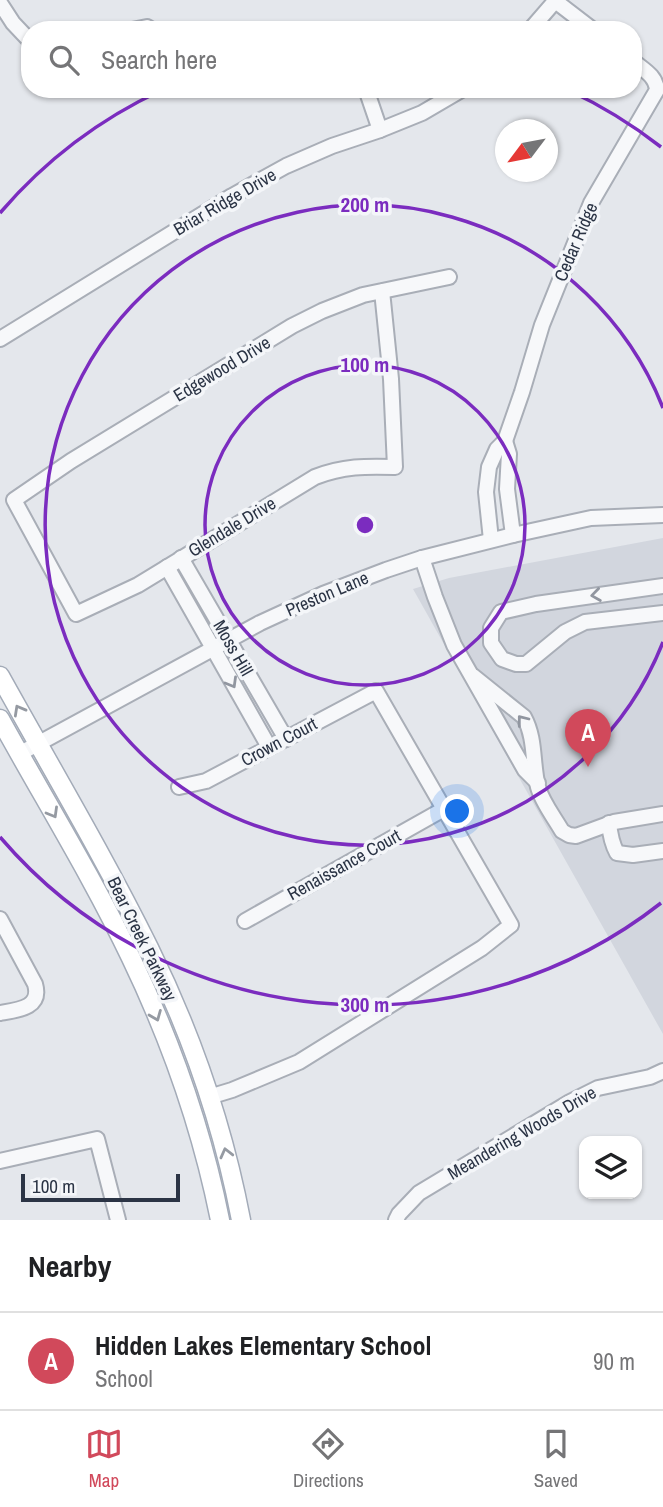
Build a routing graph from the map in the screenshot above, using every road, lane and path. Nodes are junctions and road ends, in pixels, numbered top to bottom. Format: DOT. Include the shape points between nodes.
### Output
graph roads {
  1 [pos="555,0"];
  2 [pos="0,3"];
  3 [pos="538,21"];
  4 [pos="582,21"];
  5 [pos="21,31"];
  6 [pos="642,68"];
  7 [pos="369,98"];
  8 [pos="448,98"];
  9 [pos="380,130"];
  10 [pos="449,277"];
  11 [pos="382,291"];
  12 [pos="0,340"];
  13 [pos="505,441"];
  14 [pos="507,489"];
  15 [pos="486,492"];
  16 [pos="663,515"];
  17 [pos="513,535"];
  18 [pos="491,540"];
  19 [pos="181,558"];
  20 [pos="422,558"];
  21 [pos="167,567"];
  22 [pos="663,586"];
  23 [pos="202,595"];
  24 [pos="188,604"];
  25 [pos="663,613"];
  26 [pos="76,614"];
  27 [pos="229,640"];
  28 [pos="212,649"];
  29 [pos="0,676"];
  30 [pos="473,676"];
  31 [pos="261,696"];
  32 [pos="245,705"];
  33 [pos="0,719"];
  34 [pos="286,738"];
  35 [pos="37,744"];
  36 [pos="269,747"];
  37 [pos="19,754"];
  38 [pos="538,783"];
  39 [pos="179,787"];
  40 [pos="444,809"];
  41 [pos="663,814"];
  42 [pos="609,823"];
  43 [pos="663,851"];
  44 [pos="0,919"];
  45 [pos="245,921"];
  46 [pos="0,1013"];
  47 [pos="663,1071"];
  48 [pos="209,1097"];
  49 [pos="0,1160"];
  50 [pos="118,1220"];
  51 [pos="220,1220"];
  52 [pos="241,1220"];
  53 [pos="396,1220"];
  1 -- 3 [label="street"];
  1 -- 4 [label="street"];
  2 -- 5 [label="street"];
  6 -- 13 [label="street, Cedar Ridge" via="652,76 657,90 591,203 542,325"];
  7 -- 9 [label="street"];
  8 -- 9 [label="street, Briar Ridge Drive"];
  9 -- 12 [label="street, Briar Ridge Drive" via="286,166"];
  10 -- 11 [label="street, Edgewood Drive"];
  11 -- 19 [label="street, Glendale Drive" via="396,467 332,470 315,477"];
  11 -- 26 [label="street, Edgewood Drive" via="292,326 14,500"];
  13 -- 14 [label="street, Cedar Ridge"];
  13 -- 15 [label="street, Cedar Ridge" via="489,467"];
  14 -- 15 [label="street"];
  14 -- 17 [label="street, Cedar Ridge"];
  15 -- 18 [label="street, Cedar Ridge"];
  16 -- 17 [label="street, Preston Lane" via="591,519"];
  17 -- 18 [label="street, Preston Lane"];
  18 -- 20 [label="street, Preston Lane"];
  19 -- 21 [label="street, Glendale Drive"];
  19 -- 23 [label="street, Moss Hill"];
  20 -- 27 [label="street, Preston Lane" via="323,594"];
  20 -- 30 [label="street" via="454,645"];
  21 -- 24 [label="street, Moss Hill"];
  21 -- 26 [label="street, Glendale Drive"];
  22 -- 25 [label="street, one-way" via="500,612 491,628 491,643 502,659 526,664 584,622"];
  23 -- 24 [label="street"];
  23 -- 27 [label="street, Moss Hill"];
  24 -- 28 [label="street, Moss Hill"];
  27 -- 28 [label="street, Preston Lane"];
  27 -- 31 [label="street, Moss Hill"];
  28 -- 32 [label="street, Moss Hill, one-way"];
  28 -- 35 [label="street, Preston Lane"];
  35 -- 29 [label="main road, Bear Creek Parkway, one-way"];
  30 -- 38 [label="street" via="525,770"];
  38 -- 30 [label="street, one-way" via="524,717"];
  31 -- 32 [label="street"];
  31 -- 34 [label="street, Moss Hill"];
  32 -- 36 [label="street, Moss Hill"];
  33 -- 37 [label="main road, Bear Creek Parkway"];
  34 -- 36 [label="street, Crown Court"];
  34 -- 40 [label="street, Crown Court" via="376,691"];
  35 -- 37 [label="street, Preston Lane"];
  35 -- 48 [label="main road, Bear Creek Parkway" via="150,950"];
  36 -- 39 [label="street, Crown Court" via="206,781"];
  37 -- 51 [label="main road, Bear Creek Parkway, one-way" via="132,959 189,1103"];
  38 -- 42 [label="street" via="562,831 569,835"];
  40 -- 45 [label="street, Renaissance Court"];
  40 -- 48 [label="street" via="511,925 482,948 299,1062"];
  41 -- 42 [label="street"];
  42 -- 43 [label="street" via="617,853"];
  44 -- 46 [label="street" via="37,990 35,1000"];
  47 -- 53 [label="street, Meandering Woods Drive" via="598,1088 570,1102 419,1193"];
  52 -- 48 [label="main road, Bear Creek Parkway, one-way"];
  49 -- 50 [label="street" via="97,1139"];
}
